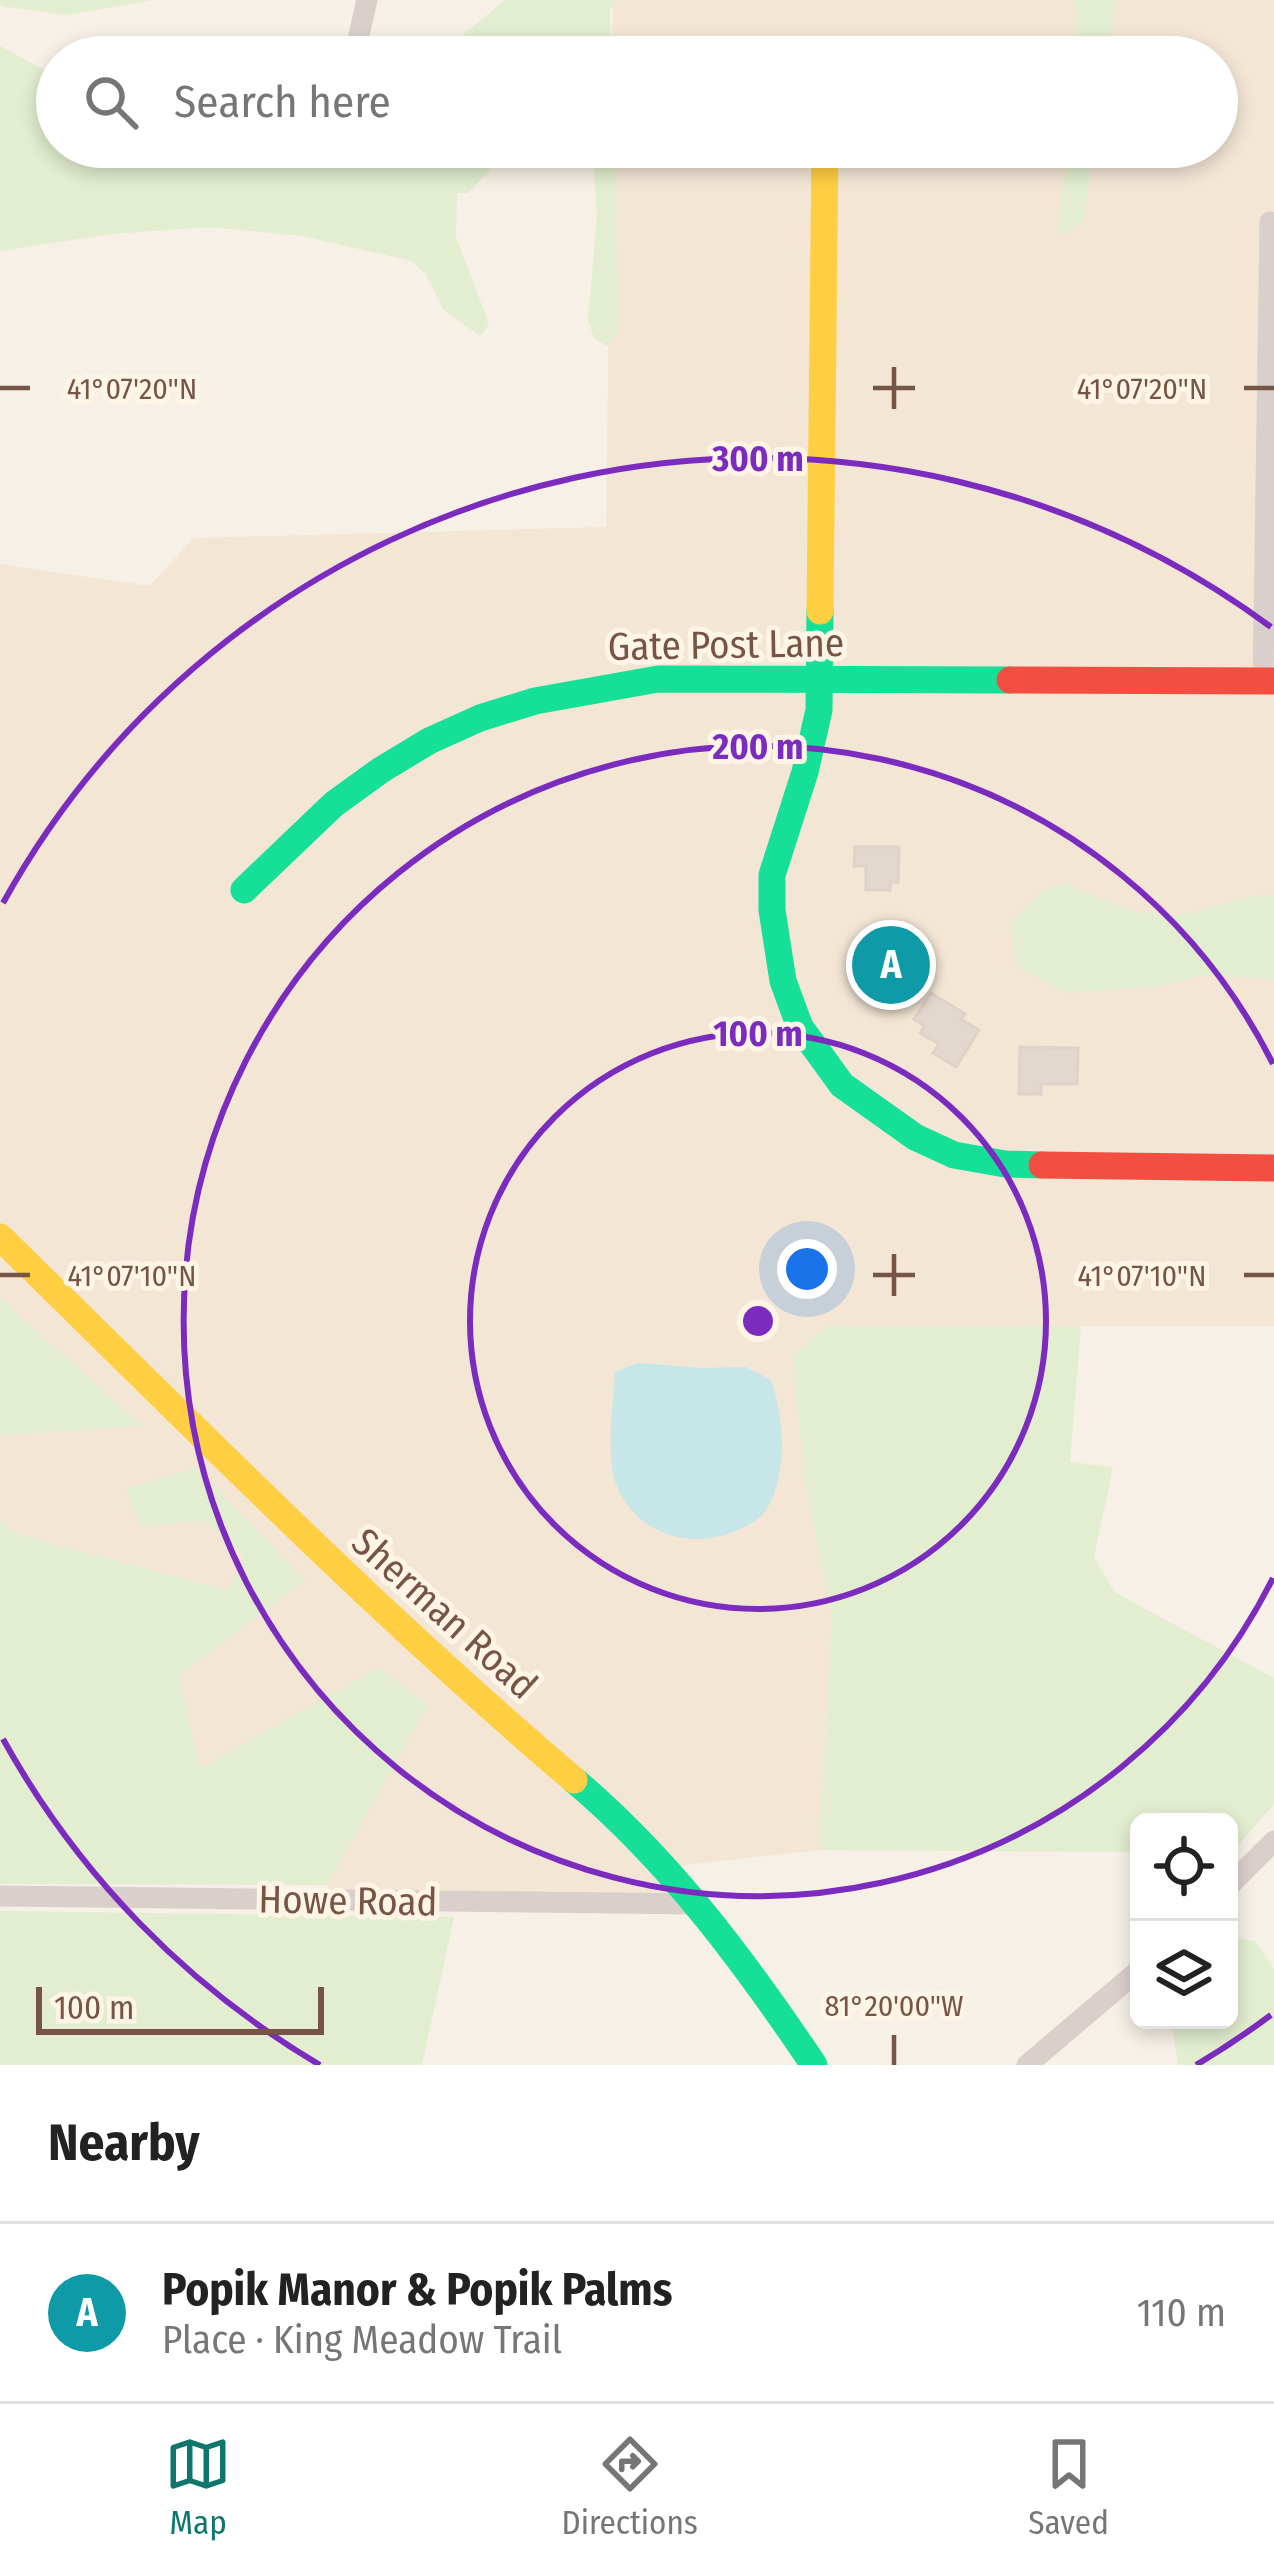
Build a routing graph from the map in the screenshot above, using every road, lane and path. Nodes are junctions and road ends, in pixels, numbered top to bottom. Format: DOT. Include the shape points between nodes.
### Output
graph roads {
  1 [pos="367,0"];
  2 [pos="359,36"];
  3 [pos="825,168"];
  4 [pos="1270,222"];
  5 [pos="821,680"];
  6 [pos="1269,681"];
  7 [pos="244,890"];
  8 [pos="1274,1168"];
  9 [pos="0,1238"];
  10 [pos="1274,1841"];
  11 [pos="1238,1877"];
  12 [pos="0,1896"];
  13 [pos="697,1904"];
  14 [pos="1130,1978"];
  15 [pos="814,2065"];
  16 [pos="1027,2065"];
  1 -- 2 [label="street"];
  3 -- 5 [label="street"];
  4 -- 6 [label="street"];
  5 -- 6 [label="street, Gate Post Lane"];
  5 -- 7 [label="street, Gate Post Lane" via="658,679 532,698 378,768"];
  5 -- 8 [label="street" via="805,772 778,849 772,910 800,1028 842,1085 954,1155 1005,1164"];
  9 -- 13 [label="street, Sherman Road" via="350,1580 618,1817"];
  10 -- 11 [label="street"];
  12 -- 13 [label="street, Howe Road"];
  13 -- 15 [label="street, Sherman Road"];
  14 -- 16 [label="street"];
}
